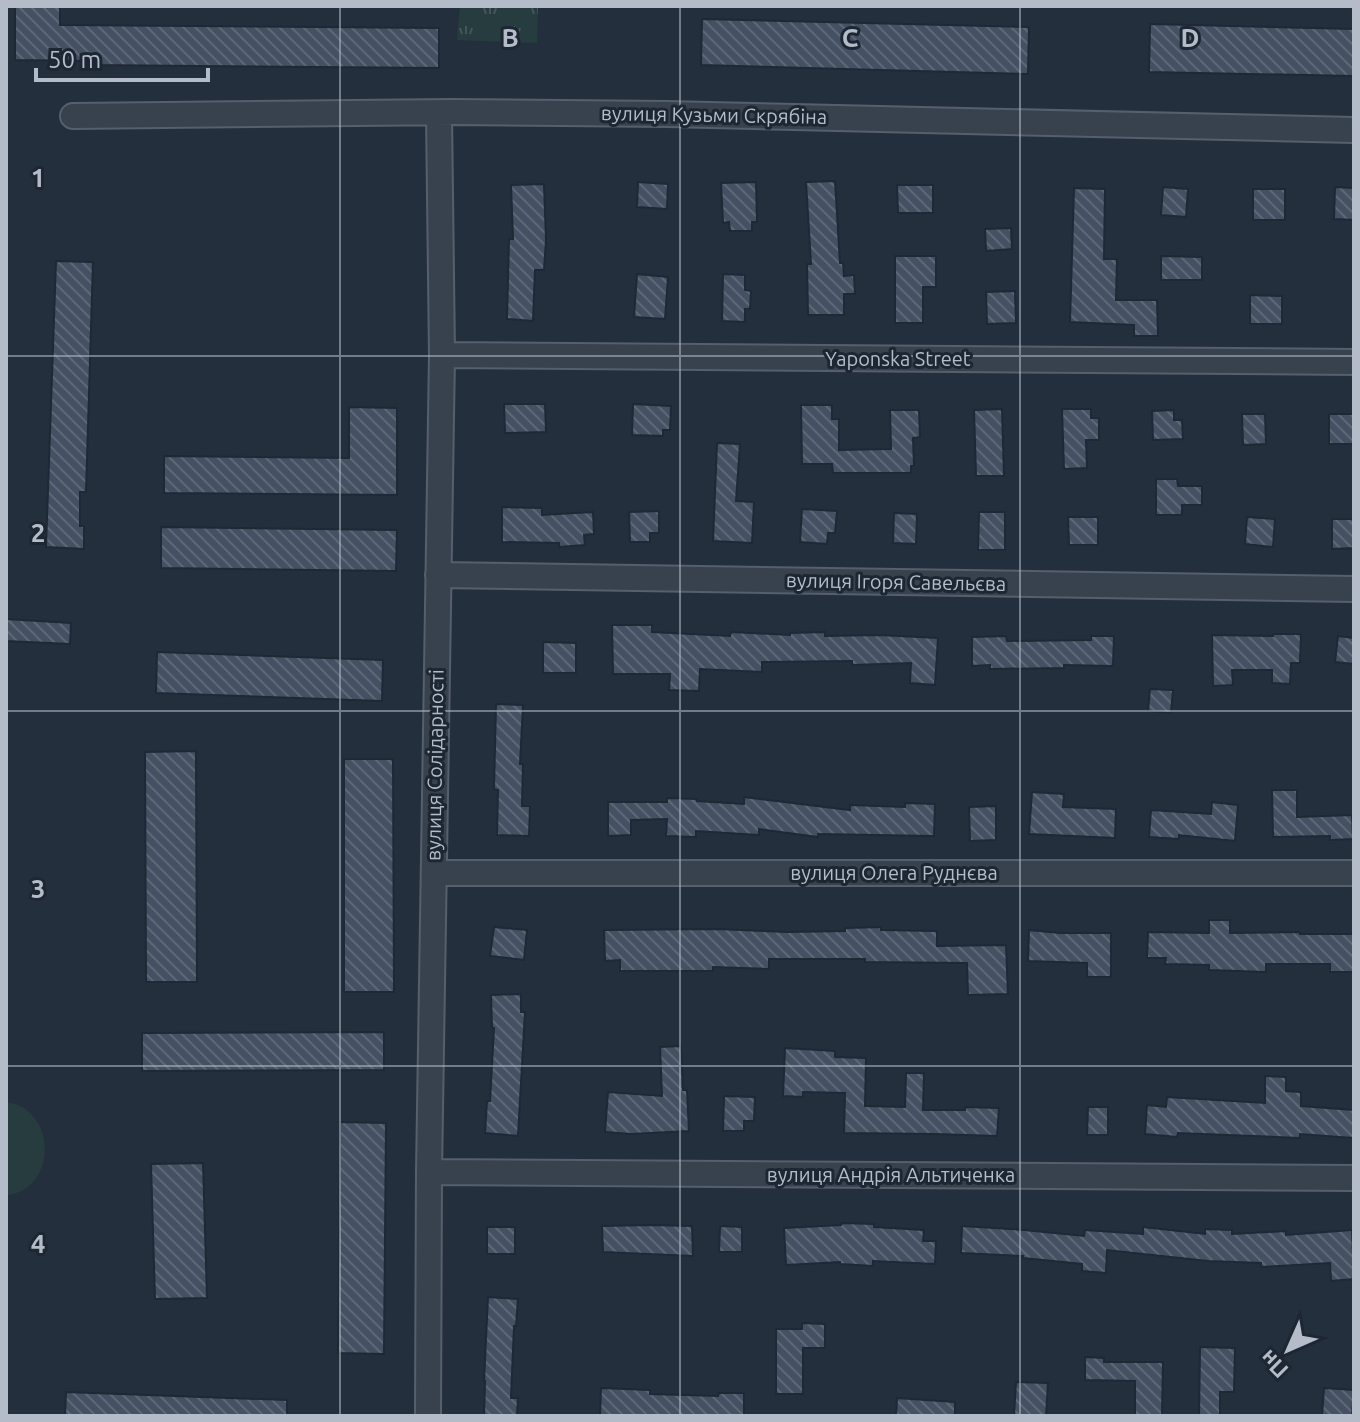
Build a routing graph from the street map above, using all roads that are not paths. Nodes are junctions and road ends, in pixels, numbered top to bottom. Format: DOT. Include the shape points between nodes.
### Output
graph roads {
  1 [pos="439,114"];
  2 [pos="73,116"];
  3 [pos="1354,130"];
  4 [pos="442,355"];
  5 [pos="1354,362"];
  6 [pos="438,575"];
  7 [pos="1354,589"];
  8 [pos="434,873"];
  9 [pos="1354,873"];
  10 [pos="429,1172"];
  11 [pos="1354,1178"];
  12 [pos="428,1416"];
  1 -- 4 [label="street, вулиця Солідарності"];
  2 -- 3 [label="street, вулиця Кузьми Скрябіна" via="621,113"];
  4 -- 5 [label="street, Yaponska Street"];
  4 -- 6 [label="street, вулиця Солідарності"];
  6 -- 7 [label="street, вулиця Ігоря Савельєва"];
  6 -- 8 [label="street, вулиця Солідарності"];
  8 -- 9 [label="street, вулиця Олега Руднєва"];
  8 -- 10 [label="street, вулиця Солідарності"];
  10 -- 11 [label="street, вулиця Андрія Альтиченка"];
  10 -- 12 [label="street, вулиця Солідарності"];
}
